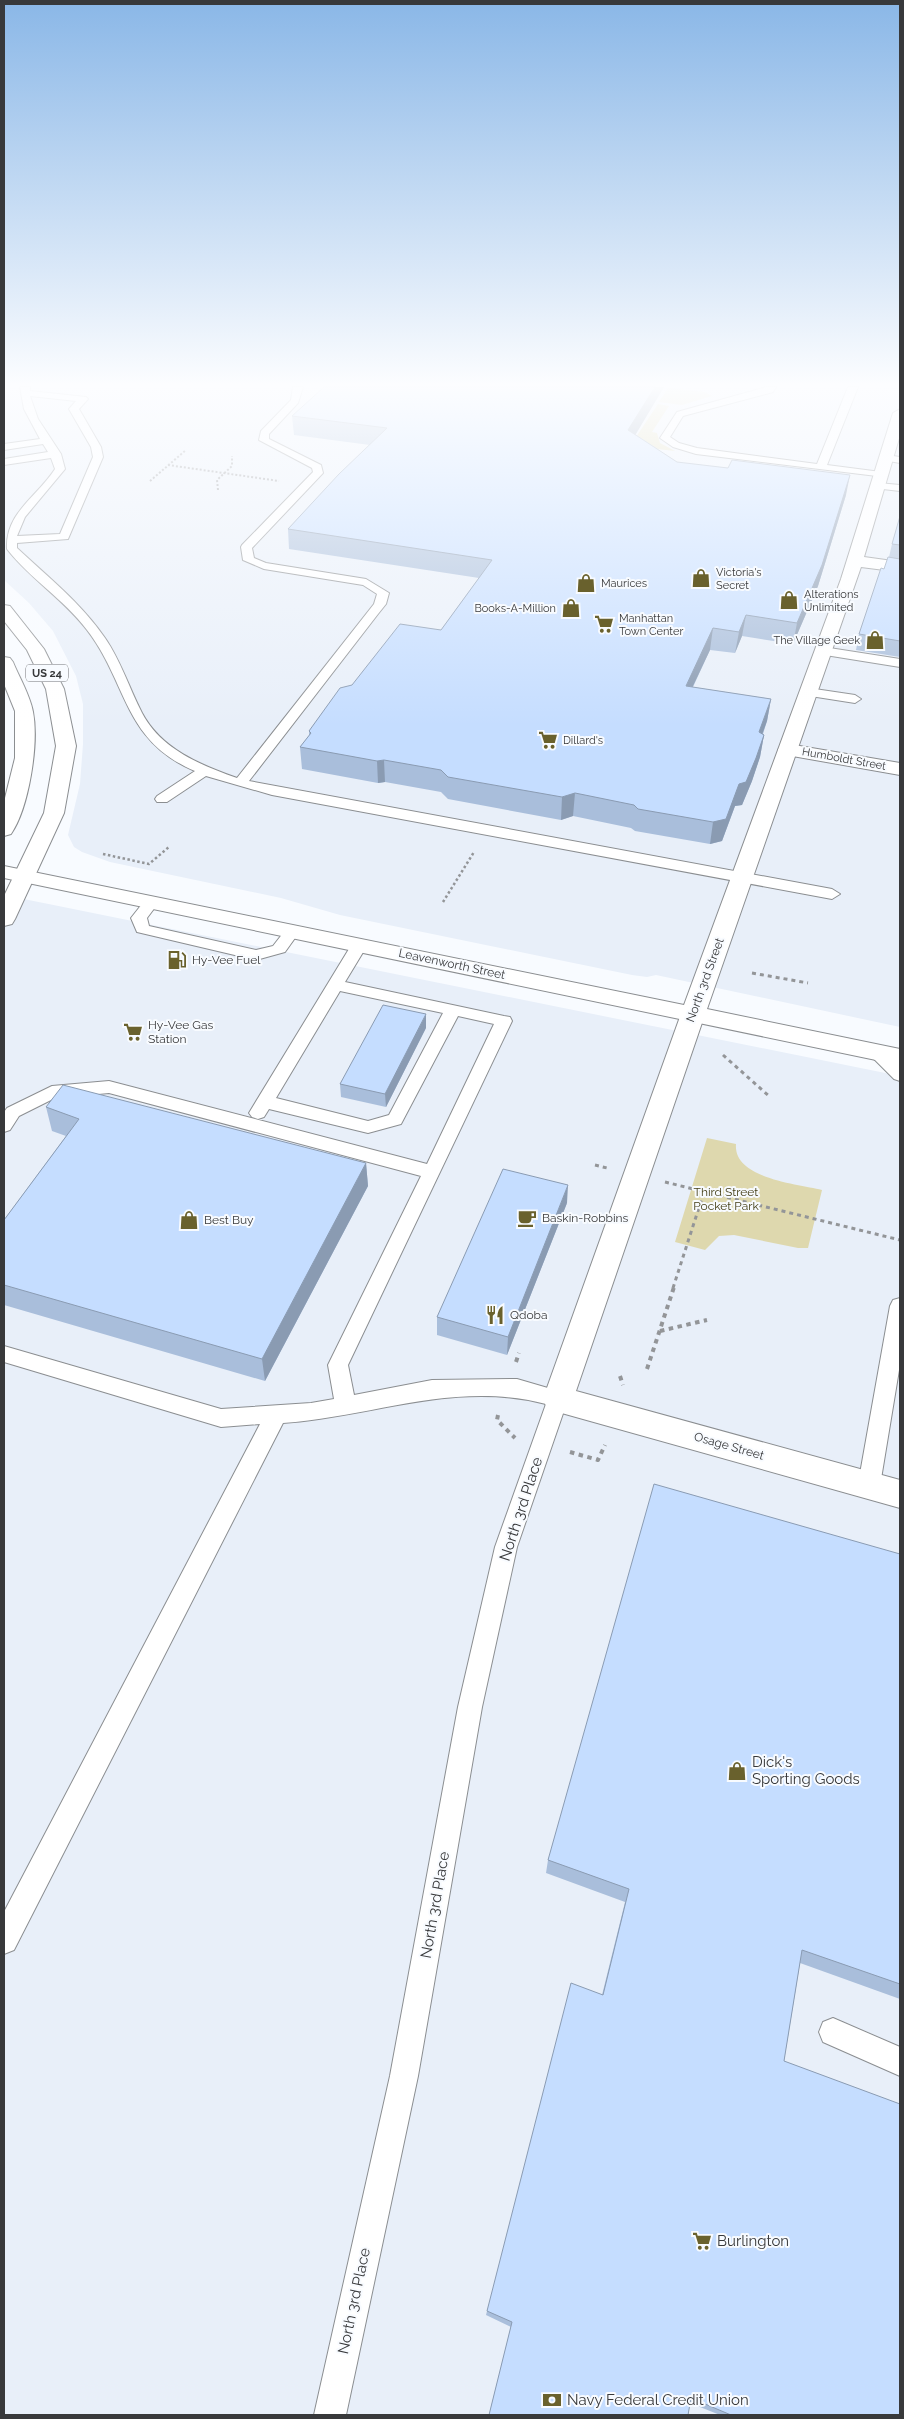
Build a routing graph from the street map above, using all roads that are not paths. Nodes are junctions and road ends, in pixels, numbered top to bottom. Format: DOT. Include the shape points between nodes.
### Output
graph roads {
  1 [pos="36,500"];
  2 [pos="80,500"];
  3 [pos="292,500"];
  4 [pos="873,500"];
  5 [pos="10,540"];
  6 [pos="854,561"];
  7 [pos="900,567"];
  8 [pos="4,610"];
  9 [pos="823,651"];
  10 [pos="4,662"];
  11 [pos="900,663"];
  12 [pos="808,692"];
  13 [pos="854,699"];
  14 [pos="788,750"];
  15 [pos="900,769"];
  16 [pos="204,771"];
  17 [pos="240,783"];
  18 [pos="162,800"];
  19 [pos="4,830"];
  20 [pos="15,874"];
  21 [pos="742,877"];
  22 [pos="832,894"];
  23 [pos="151,902"];
  24 [pos="4,919"];
  25 [pos="292,931"];
  26 [pos="360,944"];
  27 [pos="336,985"];
  28 [pos="453,1010"];
  29 [pos="693,1014"];
  30 [pos="889,1055"];
  31 [pos="900,1075"];
  32 [pos="265,1102"];
  33 [pos="251,1124"];
  34 [pos="4,1126"];
  35 [pos="432,1172"];
  36 [pos="900,1306"];
  37 [pos="4,1354"];
  38 [pos="558,1399"];
  39 [pos="346,1405"];
  40 [pos="276,1414"];
  41 [pos="869,1485"];
  42 [pos="900,1494"];
  43 [pos="4,1940"];
  44 [pos="833,2032"];
  45 [pos="900,2062"];
  46 [pos="330,2415"];
  1 -- 5 [label="lane" via="13,528"];
  2 -- 5 [label="lane" via="64,537"];
  3 -- 17 [label="lane" via="246,547 249,560 264,566 366,582 383,593 374,612"];
  4 -- 6 [label="main road, North 3rd Street"];
  5 -- 16 [label="lane" via="12,549 89,624 102,641 138,717 154,738 175,756"];
  6 -- 7 [label="main road"];
  6 -- 9 [label="main road, North 3rd Street"];
  8 -- 20 [label="main road, US 24" via="35,649 55,689 66,746 54,813"];
  9 -- 11 [label="lane"];
  9 -- 12 [label="main road, North 3rd Street"];
  10 -- 19 [label="main road, US 24" via="24,711 25,758"];
  12 -- 13 [label="lane"];
  12 -- 14 [label="main road, North 3rd Street"];
  14 -- 15 [label="main road, Humboldt Street"];
  14 -- 21 [label="main road, North 3rd Street"];
  16 -- 17 [label="lane"];
  16 -- 18 [label="lane"];
  17 -- 21 [label="lane"];
  20 -- 23 [label="main road, Leavenworth Street"];
  20 -- 24 [label="main road, US 24"];
  21 -- 22 [label="lane"];
  21 -- 29 [label="main road, North 3rd Street"];
  23 -- 25 [label="main road, Leavenworth Street"];
  23 -- 25 [label="lane" via="139,918 142,929 256,955 279,949"];
  25 -- 26 [label="main road, Leavenworth Street"];
  26 -- 27 [label="lane"];
  26 -- 29 [label="main road, Leavenworth Street"];
  27 -- 28 [label="lane"];
  27 -- 32 [label="lane"];
  28 -- 32 [label="lane" via="395,1120 368,1127"];
  28 -- 35 [label="lane" via="504,1021"];
  29 -- 30 [label="main road, Leavenworth Street"];
  29 -- 38 [label="main road, North 3rd Street"];
  30 -- 31 [label="lane"];
  32 -- 33 [label="lane"];
  33 -- 34 [label="lane" via="109,1087 52,1092 13,1112"];
  33 -- 35 [label="lane"];
  35 -- 39 [label="lane" via="338,1365"];
  36 -- 41 [label="lane"];
  37 -- 40 [label="lane" via="221,1418"];
  38 -- 39 [label="lane" via="517,1388 432,1389"];
  38 -- 41 [label="main road, Osage Street"];
  38 -- 46 [label="lane, North 3rd Place" via="504,1557 470,1707 404,2076"];
  39 -- 40 [label="lane"];
  40 -- 43 [label="lane"];
  41 -- 42 [label="main road, Osage Street"];
  44 -- 45 [label="lane"];
}
